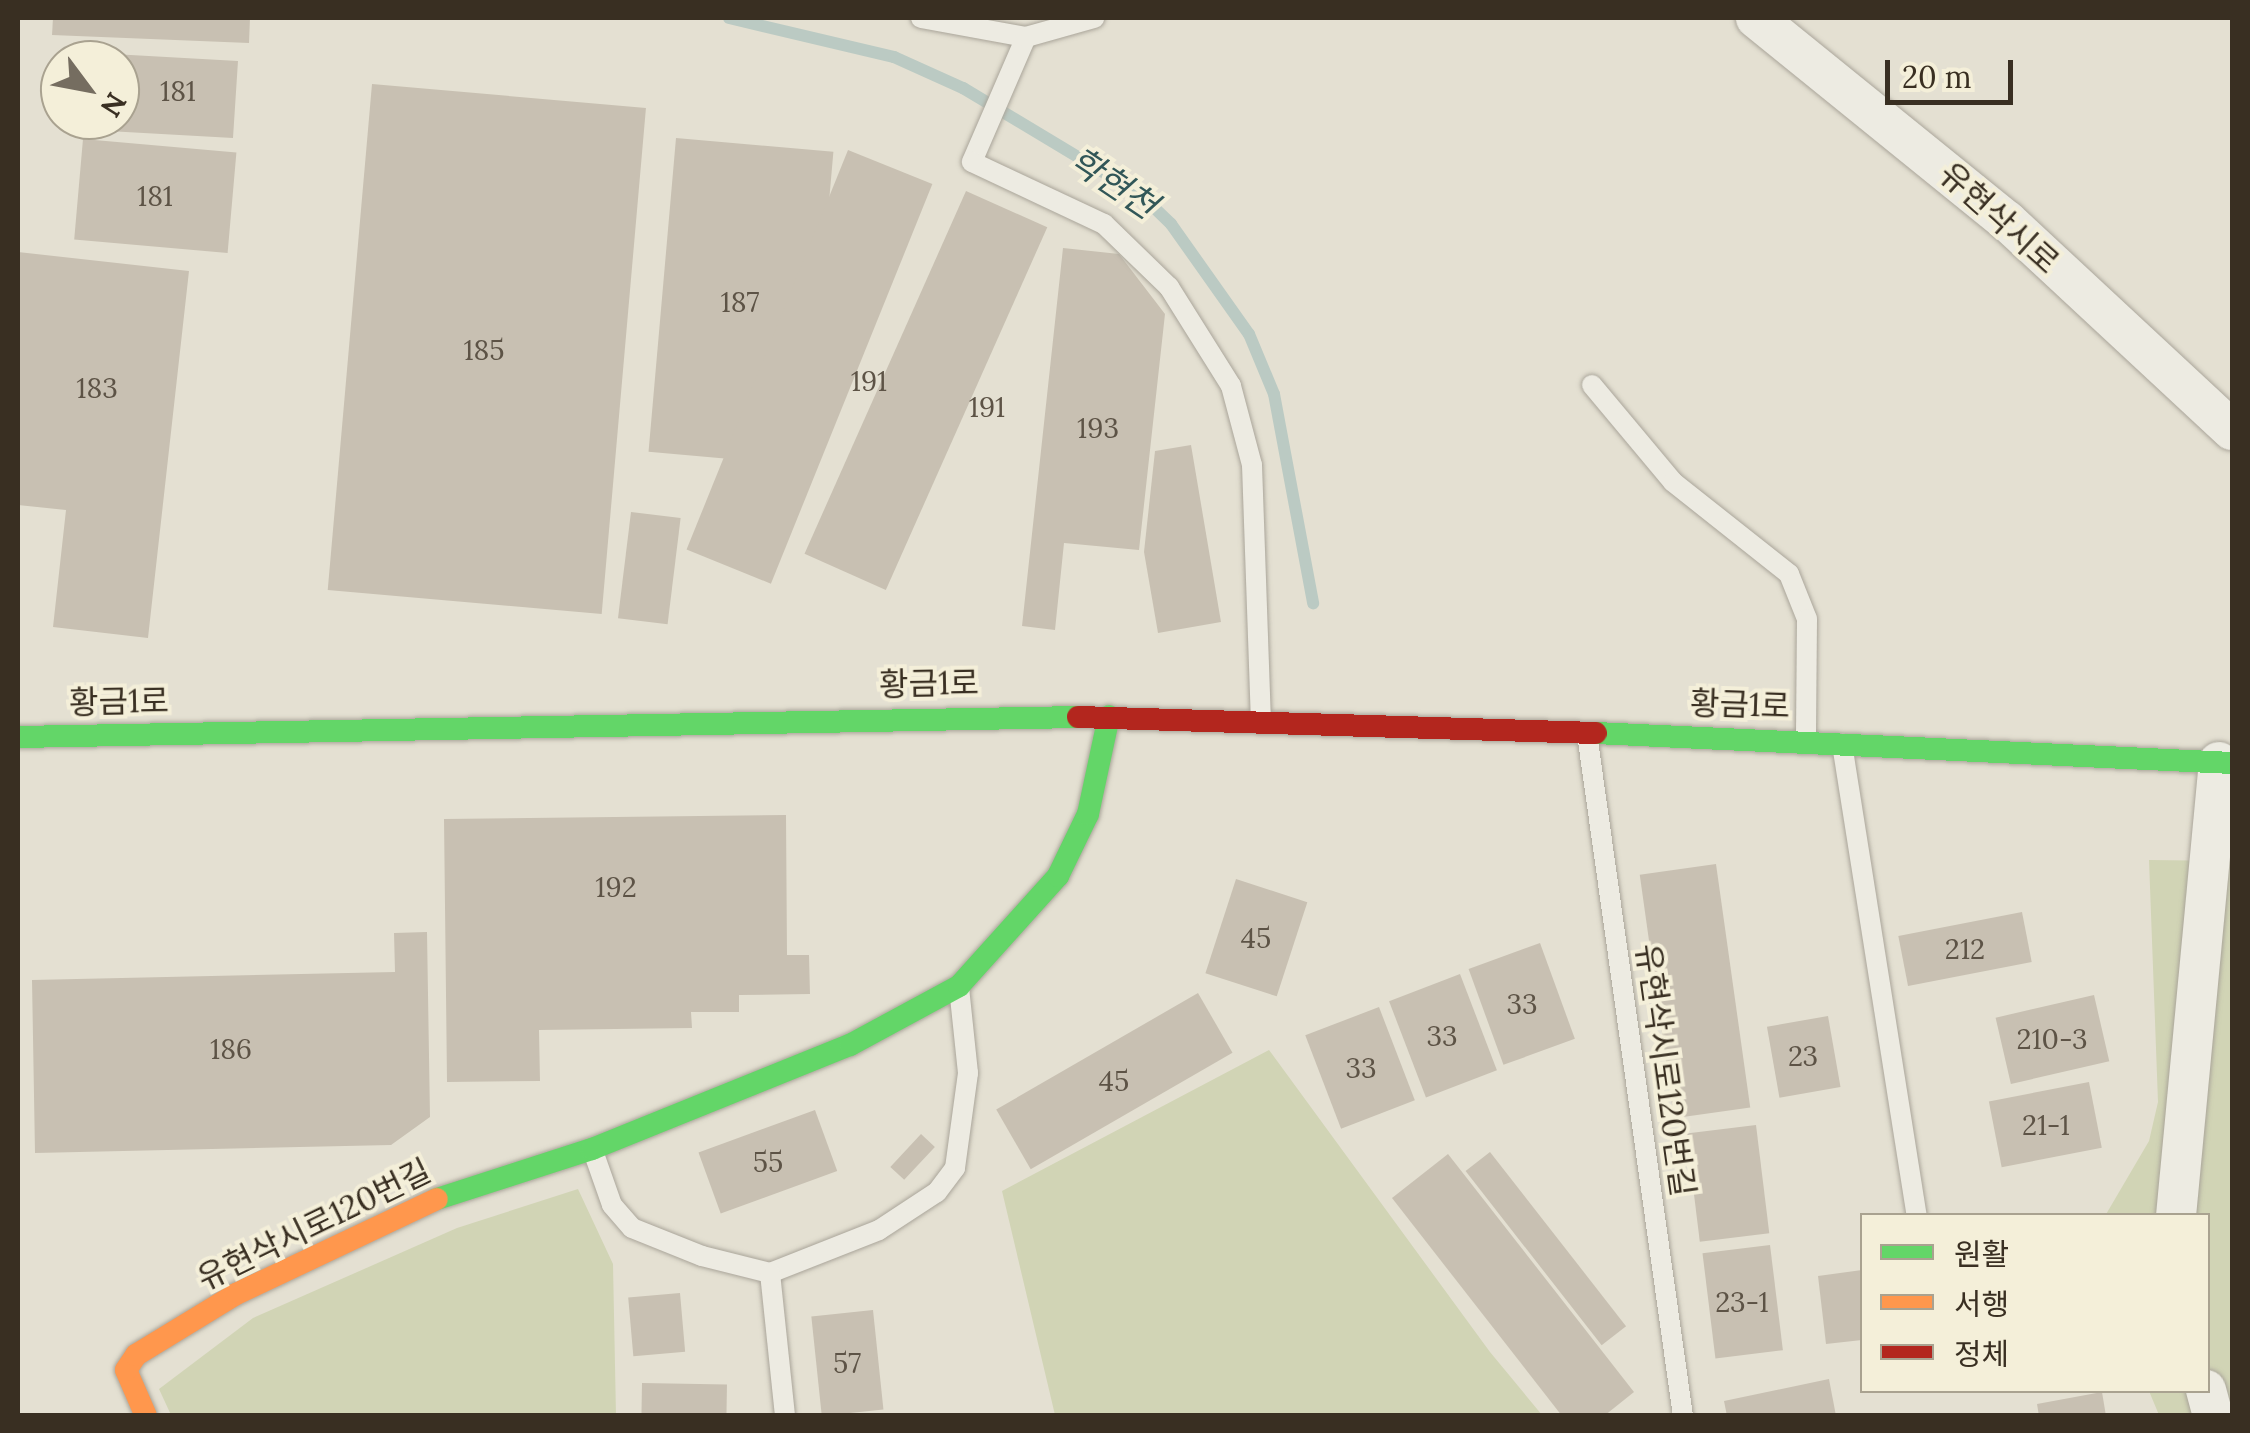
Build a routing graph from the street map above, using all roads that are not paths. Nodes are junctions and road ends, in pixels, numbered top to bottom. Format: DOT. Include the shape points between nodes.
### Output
graph roads {
  1 [pos="921,18"];
  2 [pos="1094,18"];
  3 [pos="1756,18"];
  4 [pos="1026,37"];
  5 [pos="1592,385"];
  6 [pos="2232,430"];
  7 [pos="1109,716"];
  8 [pos="1261,721"];
  9 [pos="1586,732"];
  10 [pos="18,737"];
  11 [pos="1806,740"];
  12 [pos="1842,742"];
  13 [pos="2226,762"];
  14 [pos="959,986"];
  15 [pos="592,1149"];
  16 [pos="1918,1213"];
  17 [pos="2176,1213"];
  18 [pos="770,1273"];
  19 [pos="146,1416"];
  20 [pos="785,1416"];
  21 [pos="1682,1416"];
  1 -- 4 [label="lane"];
  2 -- 4 [label="lane"];
  3 -- 6 [label="street, 유현삭시로" via="2007,222"];
  4 -- 8 [label="lane" via="972,162 1104,224 1170,287 1231,386 1252,465"];
  5 -- 11 [label="lane" via="1674,482 1790,574 1807,619"];
  7 -- 8 [label="street, 황금1로"];
  7 -- 10 [label="street, 황금1로"];
  7 -- 14 [label="street, 유현삭시로120번길" via="1088,814 1058,876"];
  8 -- 9 [label="street, 황금1로"];
  9 -- 11 [label="street, 황금1로"];
  9 -- 21 [label="lane, 유현삭시로120번길"];
  11 -- 12 [label="street, 황금1로"];
  12 -- 13 [label="street, 황금1로"];
  12 -- 16 [label="lane"];
  13 -- 17 [label="street"];
  14 -- 15 [label="street, 유현삭시로120번길" via="850,1045"];
  14 -- 18 [label="lane" via="968,1072 955,1168 937,1192 879,1230"];
  15 -- 18 [label="lane" via="612,1205 632,1228"];
  15 -- 19 [label="street, 유현삭시로120번길" via="409,1208 236,1294 136,1355 126,1370"];
  18 -- 20 [label="lane"];
}
